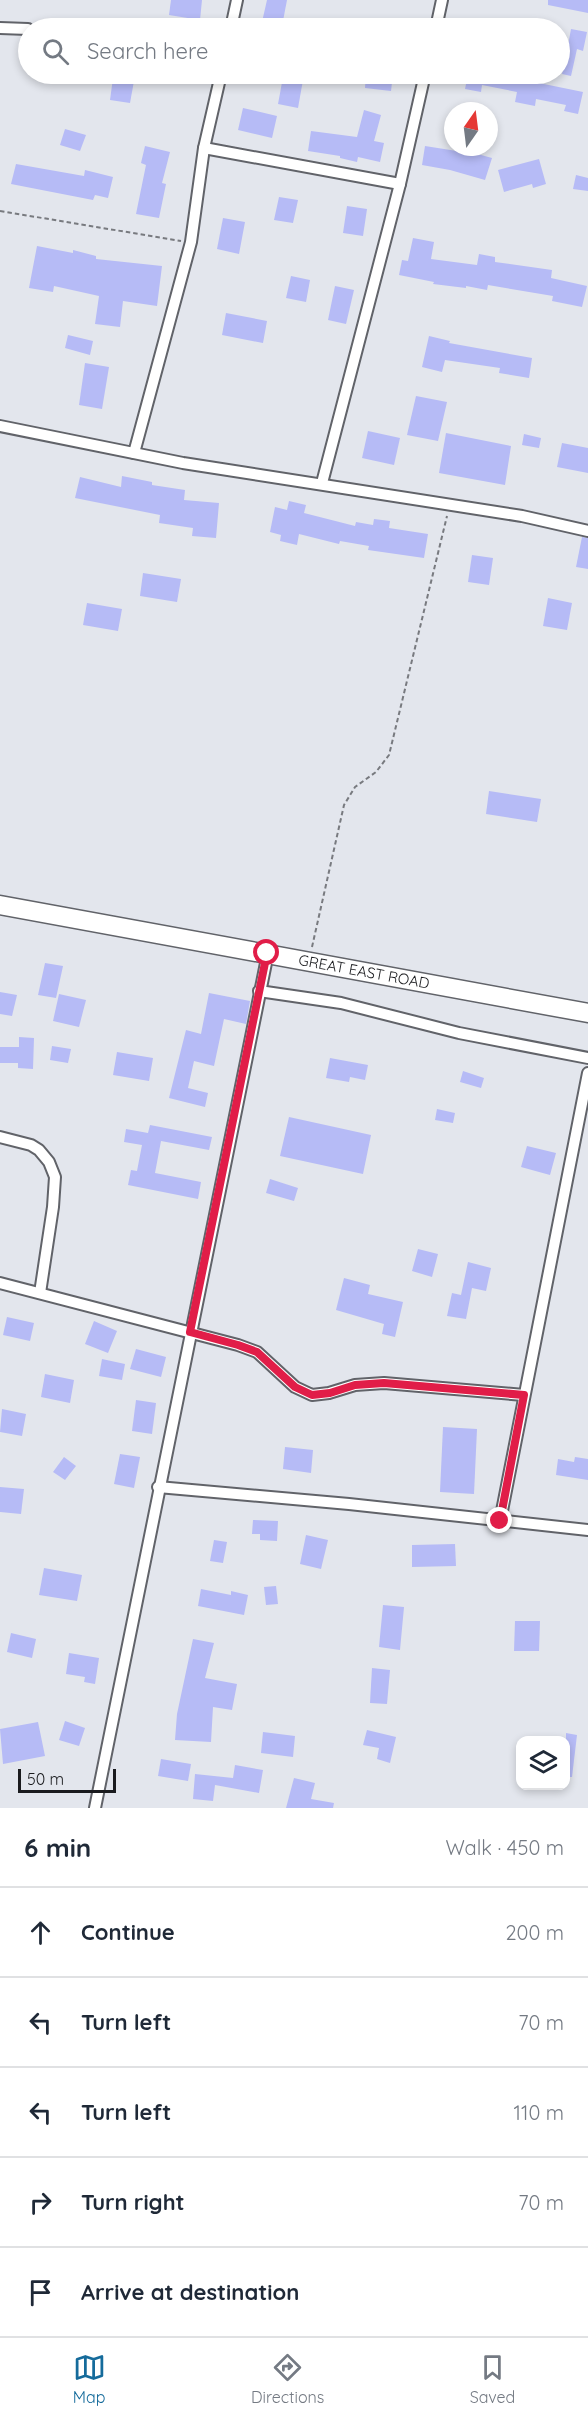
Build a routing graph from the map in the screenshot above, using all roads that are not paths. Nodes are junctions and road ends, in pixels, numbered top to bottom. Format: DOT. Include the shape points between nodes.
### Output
graph roads {
  1 [pos="237,0"];
  2 [pos="442,0"];
  3 [pos="233,18"];
  4 [pos="438,18"];
  5 [pos="0,28"];
  6 [pos="18,28"];
  7 [pos="219,84"];
  8 [pos="423,84"];
  9 [pos="204,148"];
  10 [pos="400,184"];
  11 [pos="0,426"];
  12 [pos="134,453"];
  13 [pos="322,483"];
  14 [pos="588,531"];
  15 [pos="0,905"];
  16 [pos="267,953"];
  17 [pos="260,991"];
  18 [pos="588,1013"];
  19 [pos="588,1058"];
  20 [pos="588,1073"];
  21 [pos="0,1137"];
  22 [pos="0,1283"];
  23 [pos="40,1293"];
  24 [pos="190,1332"];
  25 [pos="524,1395"];
  26 [pos="158,1487"];
  27 [pos="500,1521"];
  28 [pos="588,1530"];
  29 [pos="95,1808"];
  1 -- 3 [label="street"];
  2 -- 4 [label="street"];
  5 -- 6 [label="street"];
  7 -- 9 [label="street"];
  8 -- 10 [label="street"];
  9 -- 10 [label="street"];
  9 -- 12 [label="street" via="191,242"];
  10 -- 13 [label="street"];
  11 -- 12 [label="street"];
  12 -- 13 [label="street"];
  13 -- 14 [label="street" via="522,516"];
  15 -- 16 [label="highway, GREAT EAST ROAD"];
  16 -- 17 [label="street"];
  16 -- 18 [label="highway, GREAT EAST ROAD"];
  17 -- 19 [label="street" via="331,1001 459,1033"];
  17 -- 24 [label="street"];
  20 -- 25 [label="street"];
  21 -- 23 [label="street" via="39,1150 55,1177"];
  22 -- 23 [label="street"];
  23 -- 24 [label="street"];
  24 -- 25 [label="street" via="257,1352 295,1387 312,1395 384,1383"];
  24 -- 26 [label="street"];
  25 -- 27 [label="street"];
  26 -- 27 [label="street"];
  26 -- 29 [label="street"];
  27 -- 28 [label="street"];
}
